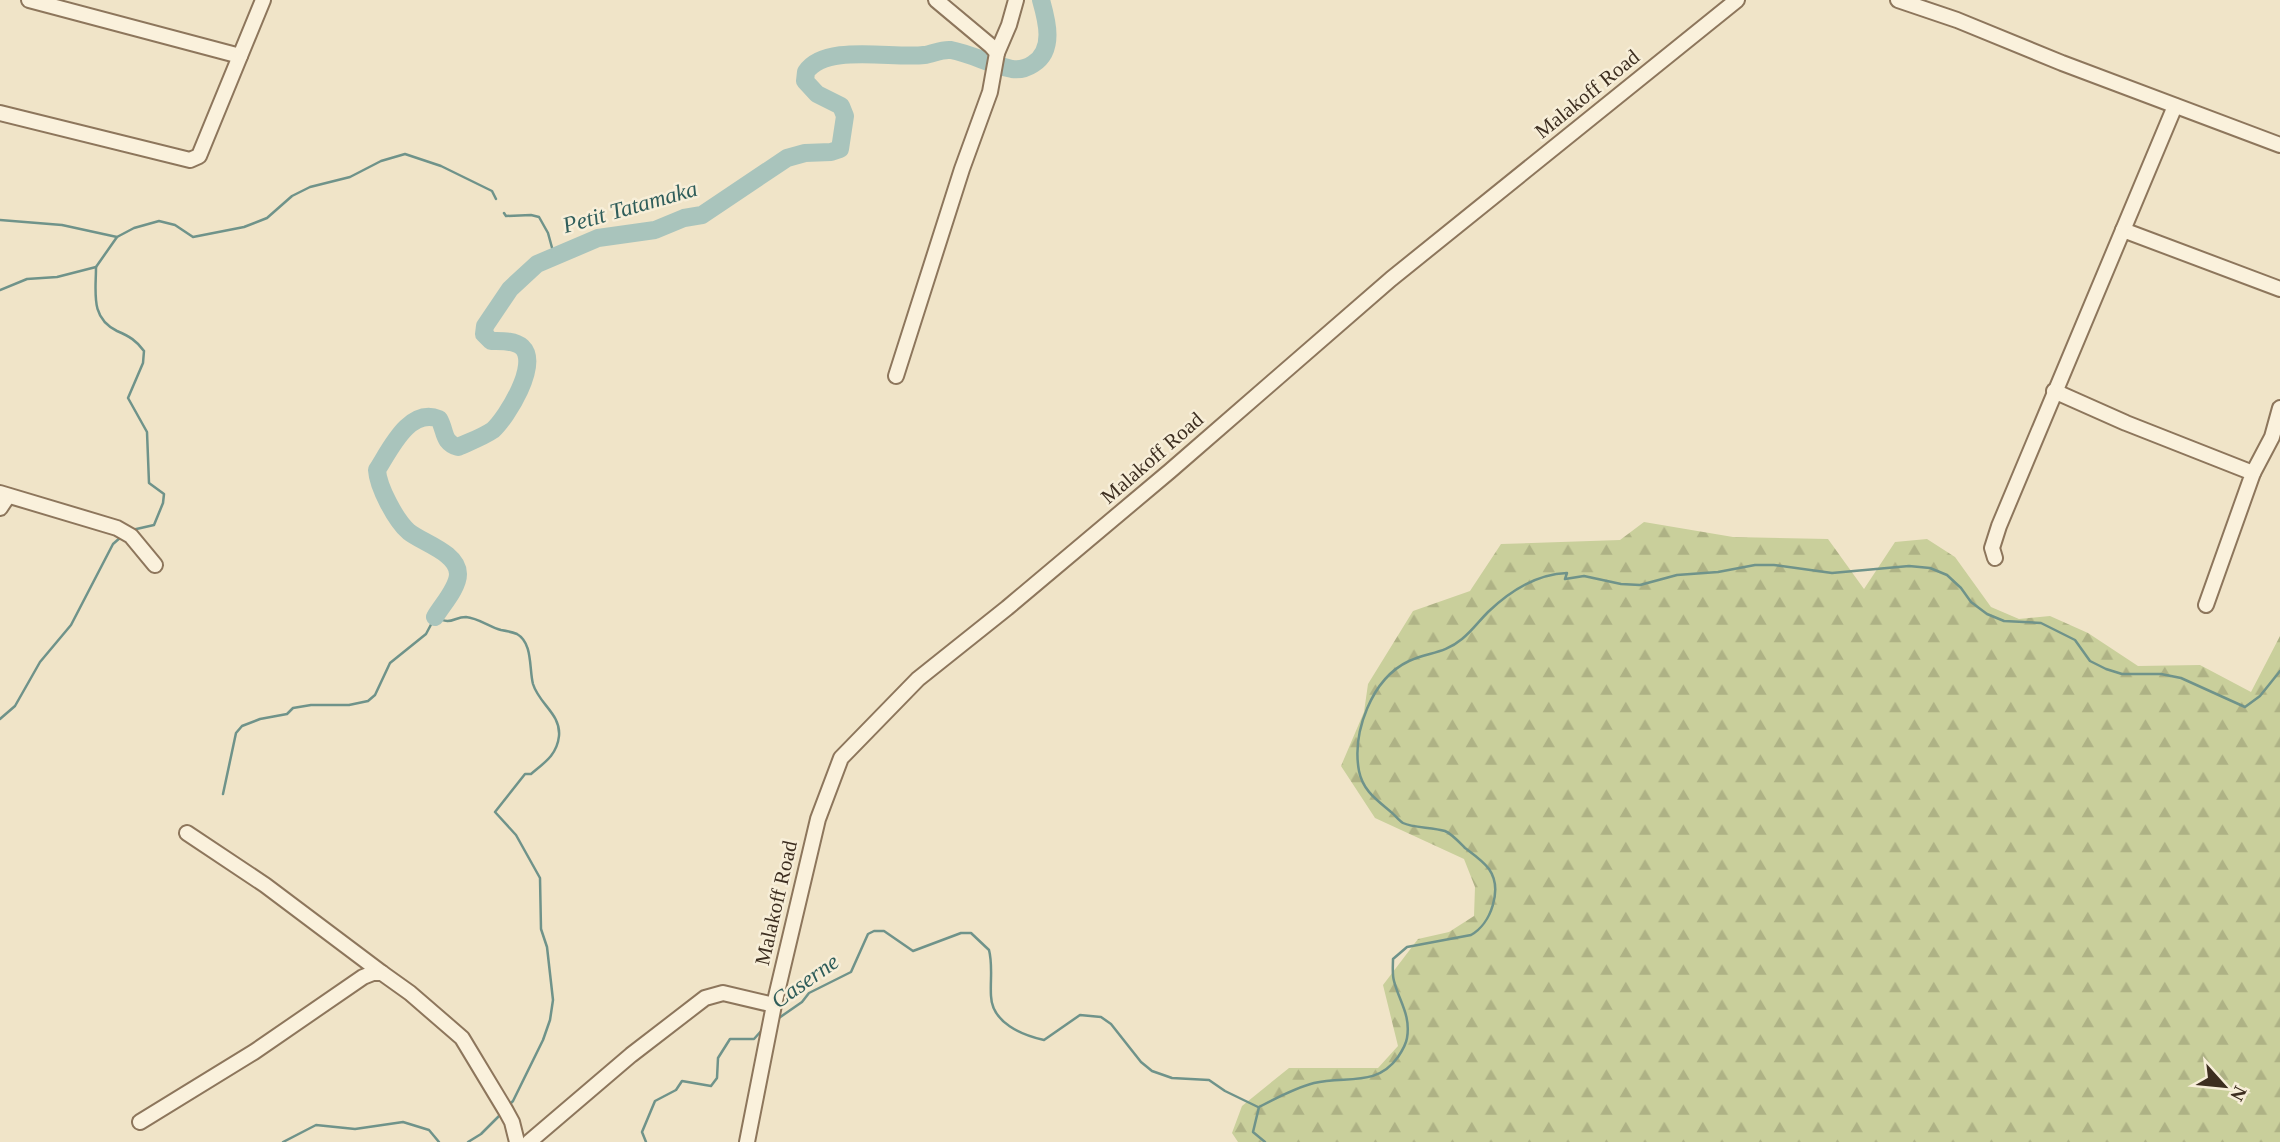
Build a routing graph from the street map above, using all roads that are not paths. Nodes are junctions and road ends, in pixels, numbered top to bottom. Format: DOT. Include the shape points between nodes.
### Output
graph roads {
  1 [pos="29,0"];
  2 [pos="263,0"];
  3 [pos="936,0"];
  4 [pos="1016,0"];
  5 [pos="1737,0"];
  6 [pos="1898,0"];
  7 [pos="997,53"];
  8 [pos="240,56"];
  9 [pos="2175,106"];
  10 [pos="0,113"];
  11 [pos="2280,145"];
  12 [pos="2123,230"];
  13 [pos="2280,289"];
  14 [pos="896,376"];
  15 [pos="2054,391"];
  16 [pos="2280,408"];
  17 [pos="2253,473"];
  18 [pos="2,500"];
  19 [pos="1995,558"];
  20 [pos="155,565"];
  21 [pos="2206,605"];
  22 [pos="187,833"];
  23 [pos="382,973"];
  24 [pos="773,1010"];
  25 [pos="140,1122"];
  26 [pos="517,1142"];
  27 [pos="529,1142"];
  28 [pos="747,1142"];
  1 -- 8 [label="street"];
  2 -- 8 [label="street"];
  3 -- 7 [label="street"];
  4 -- 7 [label="street"];
  5 -- 24 [label="street, Malakoff Road" via="1391,279 1170,471 918,680 841,758 818,819"];
  6 -- 9 [label="street"];
  7 -- 14 [label="street" via="990,92"];
  8 -- 10 [label="street" via="199,156 190,160"];
  9 -- 11 [label="street"];
  9 -- 12 [label="street"];
  12 -- 13 [label="street"];
  12 -- 15 [label="street"];
  15 -- 17 [label="street"];
  15 -- 19 [label="street" via="1999,526 1992,548"];
  16 -- 17 [label="street" via="2272,437"];
  17 -- 21 [label="street"];
  18 -- 20 [label="street" via="95,520 125,533"];
  22 -- 23 [label="street"];
  23 -- 25 [label="street" via="363,977"];
  23 -- 26 [label="street" via="462,1038 512,1122"];
  24 -- 27 [label="street" via="723,993 705,998"];
  24 -- 28 [label="street, Malakoff Road"];
}
